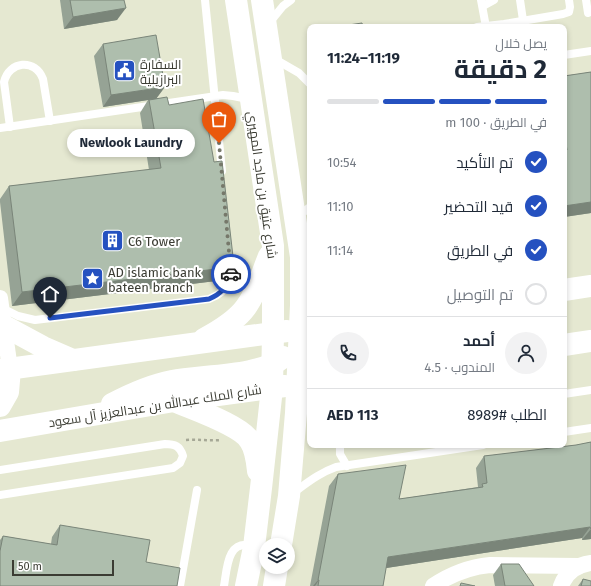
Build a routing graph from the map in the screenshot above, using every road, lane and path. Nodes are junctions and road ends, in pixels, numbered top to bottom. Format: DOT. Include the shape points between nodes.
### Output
graph roads {
  1 [pos="205,0"];
  2 [pos="236,0"];
  3 [pos="262,0"];
  4 [pos="290,0"];
  5 [pos="494,0"];
  6 [pos="520,0"];
  7 [pos="569,0"];
  8 [pos="586,0"];
  9 [pos="482,3"];
  10 [pos="588,13"];
  11 [pos="486,24"];
  12 [pos="504,24"];
  13 [pos="523,24"];
  14 [pos="266,28"];
  15 [pos="591,51"];
  16 [pos="567,55"];
  17 [pos="271,57"];
  18 [pos="307,81"];
  19 [pos="214,97"];
  20 [pos="251,99"];
  21 [pos="50,121"];
  22 [pos="10,127"];
  23 [pos="0,128"];
  24 [pos="223,182"];
  25 [pos="303,213"];
  26 [pos="273,246"];
  27 [pos="230,252"];
  28 [pos="306,263"];
  29 [pos="591,286"];
  30 [pos="567,290"];
  31 [pos="2,311"];
  32 [pos="305,329"];
  33 [pos="273,333"];
  34 [pos="591,341"];
  35 [pos="195,344"];
  36 [pos="567,345"];
  37 [pos="305,356"];
  38 [pos="73,360"];
  39 [pos="272,365"];
  40 [pos="5,370"];
  41 [pos="304,383"];
  42 [pos="272,388"];
  43 [pos="591,390"];
  44 [pos="567,394"];
  45 [pos="174,401"];
  46 [pos="0,406"];
  47 [pos="97,413"];
  48 [pos="591,428"];
  49 [pos="0,431"];
  50 [pos="567,432"];
  51 [pos="224,440"];
  52 [pos="307,446"];
  53 [pos="179,447"];
  54 [pos="340,448"];
  55 [pos="464,448"];
  56 [pos="347,466"];
  57 [pos="0,470"];
  58 [pos="261,488"];
  59 [pos="197,490"];
  60 [pos="0,495"];
  61 [pos="289,496"];
  62 [pos="282,538"];
  63 [pos="254,547"];
  64 [pos="585,564"];
  65 [pos="276,574"];
  66 [pos="180,586"];
  67 [pos="224,586"];
  68 [pos="246,586"];
  69 [pos="274,586"];
  70 [pos="433,586"];
  71 [pos="561,586"];
  1 -- 19 [label="lane"];
  2 -- 20 [label="main road, شارع عتيق بن ماجد المهيري"];
  3 -- 14 [label="main road, شارع عتيق بن ماجد المهيري"];
  4 -- 14 [label="lane" via="276,13"];
  5 -- 9 [label="lane"];
  6 -- 13 [label="lane"];
  7 -- 13 [label="lane" via="569,12"];
  8 -- 10 [label="lane"];
  9 -- 11 [label="lane"];
  12 -- 13 [label="lane"];
  14 -- 17 [label="main road, شارع عتيق بن ماجد المهيري"];
  15 -- 16 [label="lane"];
  17 -- 18 [label="lane" via="299,73"];
  17 -- 25 [label="main road, شارع عتيق بن ماجد المهيري"];
  19 -- 20 [label="lane" via="233,96"];
  19 -- 21 [label="lane"];
  19 -- 24 [label="lane"];
  20 -- 26 [label="main road, شارع عتيق بن ماجد المهيري"];
  21 -- 22 [label="lane"];
  21 -- 22 [label="lane" via="41,73 30,65 22,65 10,70 4,82"];
  22 -- 23 [label="lane"];
  25 -- 28 [label="main road, شارع عتيق بن ماجد المهيري"];
  26 -- 33 [label="main road, شارع عتيق بن ماجد المهيري"];
  26 -- 35 [label="main road" via="246,308 222,328"];
  27 -- 31 [label="lane" via="232,268 229,282 221,293 209,299 35,320"];
  28 -- 32 [label="main road, شارع عتيق بن ماجد المهيري"];
  29 -- 30 [label="main road"];
  31 -- 38 [label="main road" via="43,347"];
  31 -- 40 [label="street"];
  32 -- 33 [label="main road"];
  32 -- 37 [label="main road, شارع عتيق بن ماجد المهيري"];
  32 -- 39 [label="main road" via="281,359"];
  33 -- 35 [label="main road"];
  33 -- 39 [label="main road, شارع عتيق بن ماجد المهيري"];
  34 -- 36 [label="main road"];
  35 -- 38 [label="main road"];
  37 -- 41 [label="main road, شارع عتيق بن ماجد المهيري"];
  37 -- 42 [label="main road" via="283,370"];
  38 -- 40 [label="main road"];
  39 -- 42 [label="main road, شارع عتيق بن ماجد المهيري"];
  39 -- 47 [label="main road" via="156,385 125,397"];
  40 -- 46 [label="main road" via="8,392"];
  41 -- 42 [label="main road, شارع الملك عبدالله بن عبدالعزيز آل سعود"];
  41 -- 61 [label="main road, شارع عتيق بن ماجد المهيري"];
  42 -- 45 [label="main road, شارع الملك عبدالله بن عبدالعزيز آل سعود"];
  42 -- 58 [label="main road, شارع عتيق بن ماجد المهيري"];
  43 -- 44 [label="lane"];
  45 -- 47 [label="main road, شارع الملك عبدالله بن عبدالعزيز آل سعود"];
  45 -- 58 [label="main road" via="224,422 247,437 255,455"];
  47 -- 49 [label="main road, شارع الملك عبدالله بن عبدالعزيز آل سعود"];
  48 -- 50 [label="lane"];
  51 -- 53 [label="path" via="198,439 186,441"];
  52 -- 61 [label="main road"];
  53 -- 57 [label="lane" via="166,444"];
  53 -- 60 [label="lane" via="182,451 182,460 173,468"];
  54 -- 56 [label="lane" via="340,454"];
  55 -- 56 [label="lane"];
  56 -- 61 [label="lane" via="325,471"];
  58 -- 63 [label="main road, شارع عتيق بن ماجد المهيري"];
  59 -- 66 [label="lane"];
  61 -- 62 [label="main road, شارع عتيق بن ماجد المهيري"];
  63 -- 67 [label="lane" via="239,546 231,553"];
  63 -- 68 [label="main road, شارع عتيق بن ماجد المهيري"];
  64 -- 70 [label="street" via="478,566 454,574"];
  64 -- 71 [label="street" via="566,576"];
  65 -- 69 [label="main road"];
}
